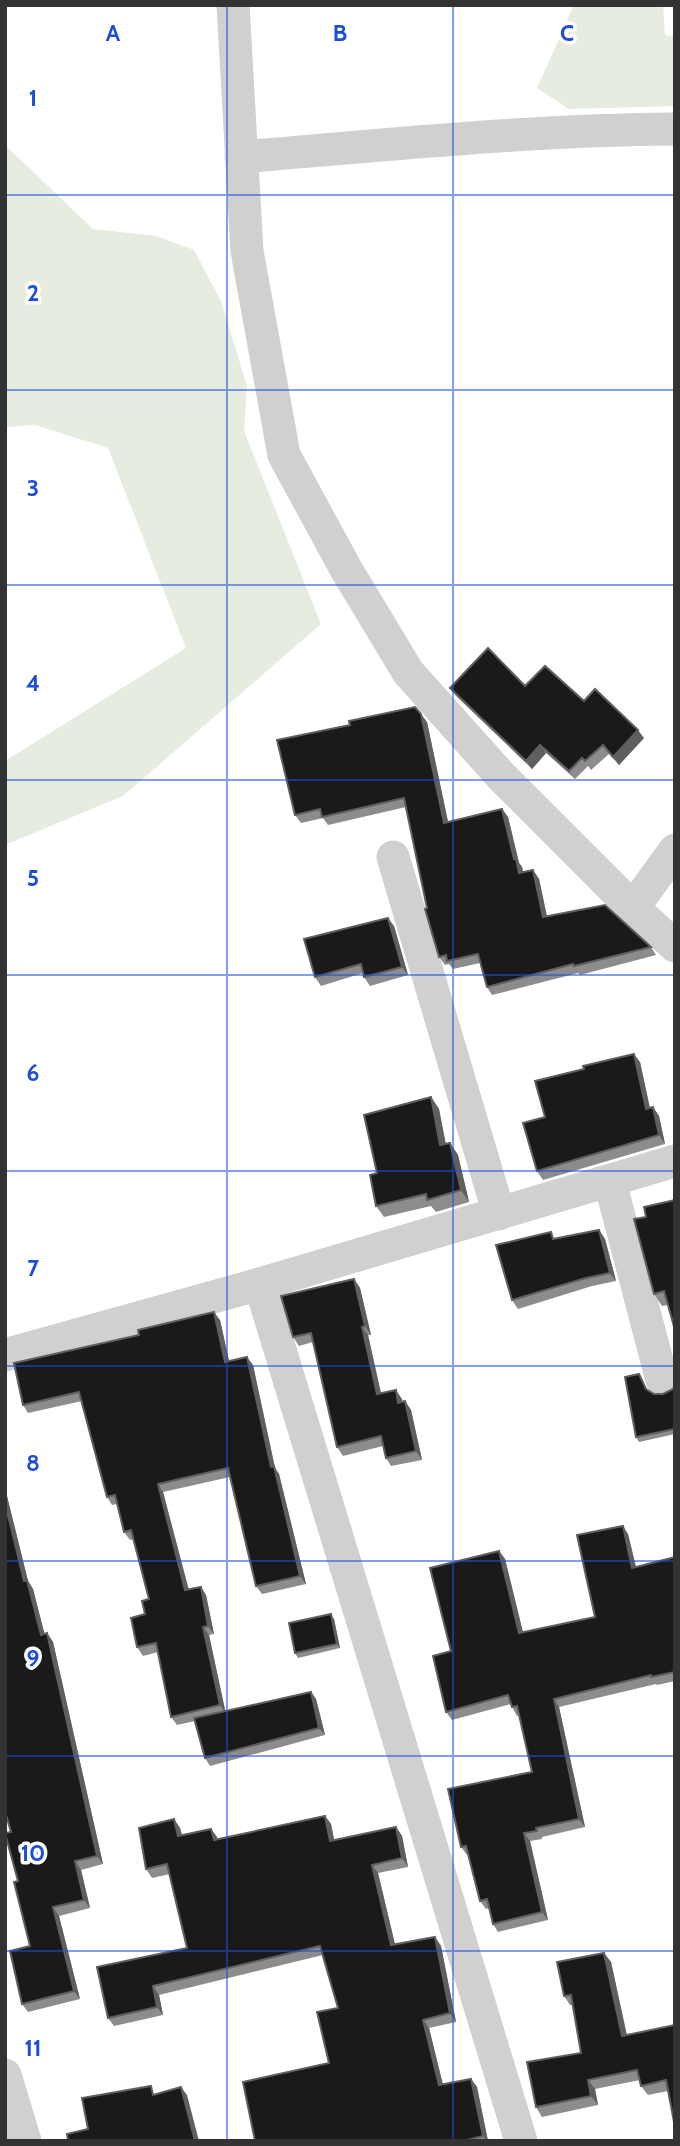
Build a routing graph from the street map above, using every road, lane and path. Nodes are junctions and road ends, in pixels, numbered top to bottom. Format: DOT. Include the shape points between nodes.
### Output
graph roads {
  1 [pos="233,5"];
  2 [pos="675,129"];
  3 [pos="241,157"];
  4 [pos="675,850"];
  5 [pos="393,857"];
  6 [pos="633,908"];
  7 [pos="675,946"];
  8 [pos="675,1161"];
  9 [pos="610,1182"];
  10 [pos="499,1214"];
  11 [pos="260,1284"];
  12 [pos="5,1355"];
  13 [pos="662,1380"];
  14 [pos="5,2075"];
  15 [pos="24,2141"];
  16 [pos="521,2141"];
  1 -- 3 [label="street"];
  2 -- 3 [label="street" via="600,129"];
  3 -- 6 [label="street" via="247,251 284,455 408,672 502,776"];
  4 -- 6 [label="street"];
  5 -- 10 [label="street"];
  6 -- 7 [label="street"];
  8 -- 9 [label="street"];
  9 -- 10 [label="street"];
  9 -- 13 [label="street"];
  10 -- 11 [label="street"];
  11 -- 12 [label="street"];
  11 -- 16 [label="street"];
  14 -- 15 [label="street"];
}
